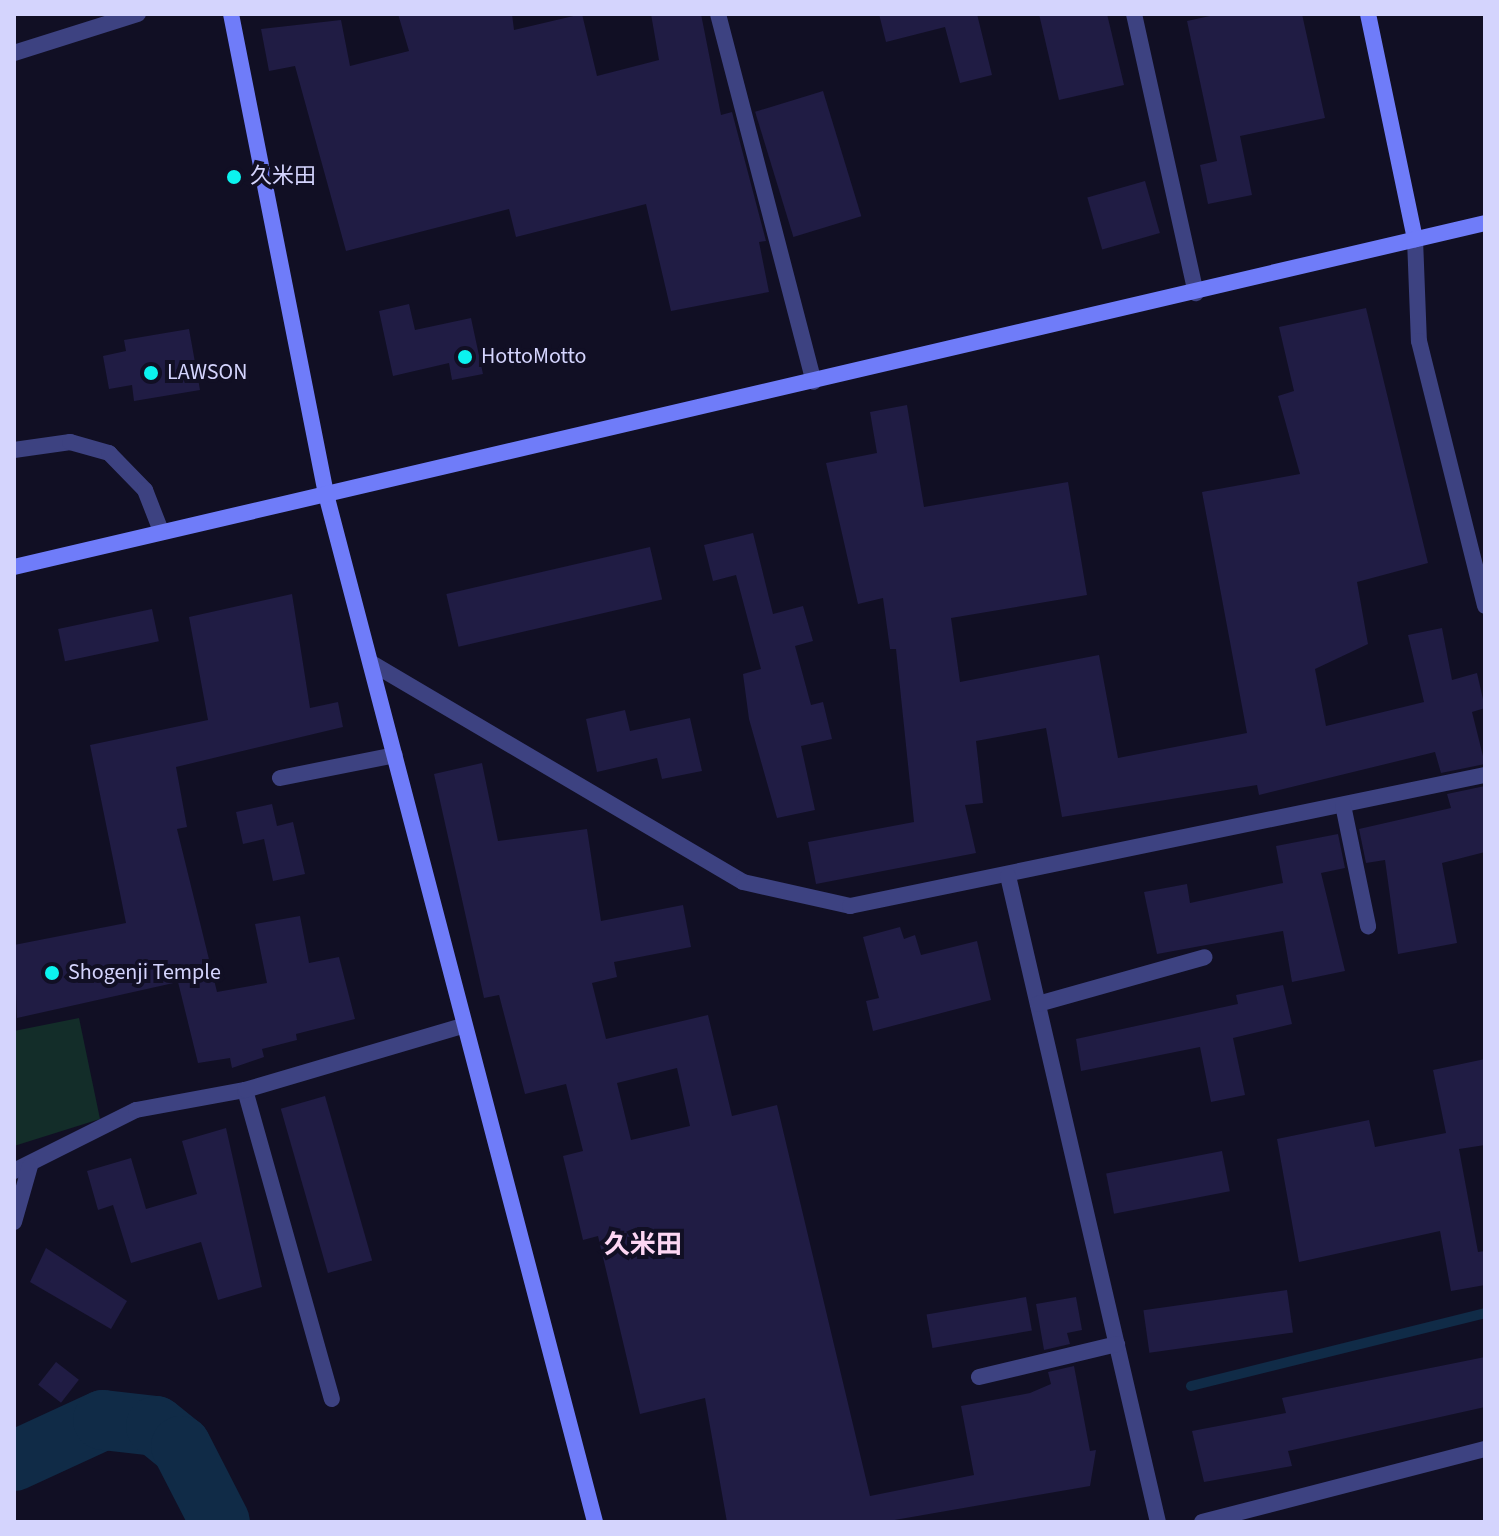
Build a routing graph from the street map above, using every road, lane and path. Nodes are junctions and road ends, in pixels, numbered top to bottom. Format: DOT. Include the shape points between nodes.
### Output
graph roads {
  1 [pos="138,14"];
  2 [pos="231,14"];
  3 [pos="718,14"];
  4 [pos="1134,14"];
  5 [pos="1368,14"];
  6 [pos="14,53"];
  7 [pos="1485,223"];
  8 [pos="1415,239"];
  9 [pos="1196,293"];
  10 [pos="814,382"];
  11 [pos="14,450"];
  12 [pos="327,498"];
  13 [pos="161,531"];
  14 [pos="14,567"];
  15 [pos="1485,606"];
  16 [pos="373,664"];
  17 [pos="395,755"];
  18 [pos="1485,775"];
  19 [pos="280,778"];
  20 [pos="1343,805"];
  21 [pos="1008,876"];
  22 [pos="1368,926"];
  23 [pos="1205,957"];
  24 [pos="1038,1004"];
  25 [pos="462,1026"];
  26 [pos="245,1090"];
  27 [pos="22,1169"];
  28 [pos="14,1222"];
  29 [pos="1117,1344"];
  30 [pos="979,1377"];
  31 [pos="332,1399"];
  32 [pos="1485,1449"];
  33 [pos="595,1522"];
  34 [pos="1158,1522"];
  35 [pos="1202,1522"];
  1 -- 6 [label="street"];
  2 -- 12 [label="street"];
  3 -- 10 [label="street"];
  4 -- 9 [label="street"];
  5 -- 8 [label="street"];
  7 -- 8 [label="street"];
  8 -- 9 [label="street"];
  8 -- 15 [label="street" via="1419,341"];
  9 -- 10 [label="street"];
  10 -- 12 [label="street"];
  11 -- 13 [label="street" via="70,442 109,453 145,490"];
  12 -- 13 [label="street"];
  12 -- 16 [label="street"];
  13 -- 14 [label="street"];
  16 -- 17 [label="street"];
  16 -- 21 [label="street" via="743,882 850,906"];
  17 -- 19 [label="street"];
  17 -- 25 [label="street"];
  18 -- 20 [label="street"];
  20 -- 21 [label="street"];
  20 -- 22 [label="street"];
  21 -- 24 [label="street"];
  23 -- 24 [label="street"];
  24 -- 29 [label="street"];
  25 -- 26 [label="street"];
  25 -- 33 [label="street"];
  26 -- 27 [label="street" via="136,1110"];
  26 -- 31 [label="street"];
  27 -- 28 [label="street"];
  29 -- 30 [label="street"];
  29 -- 34 [label="street"];
  32 -- 35 [label="street"];
}
